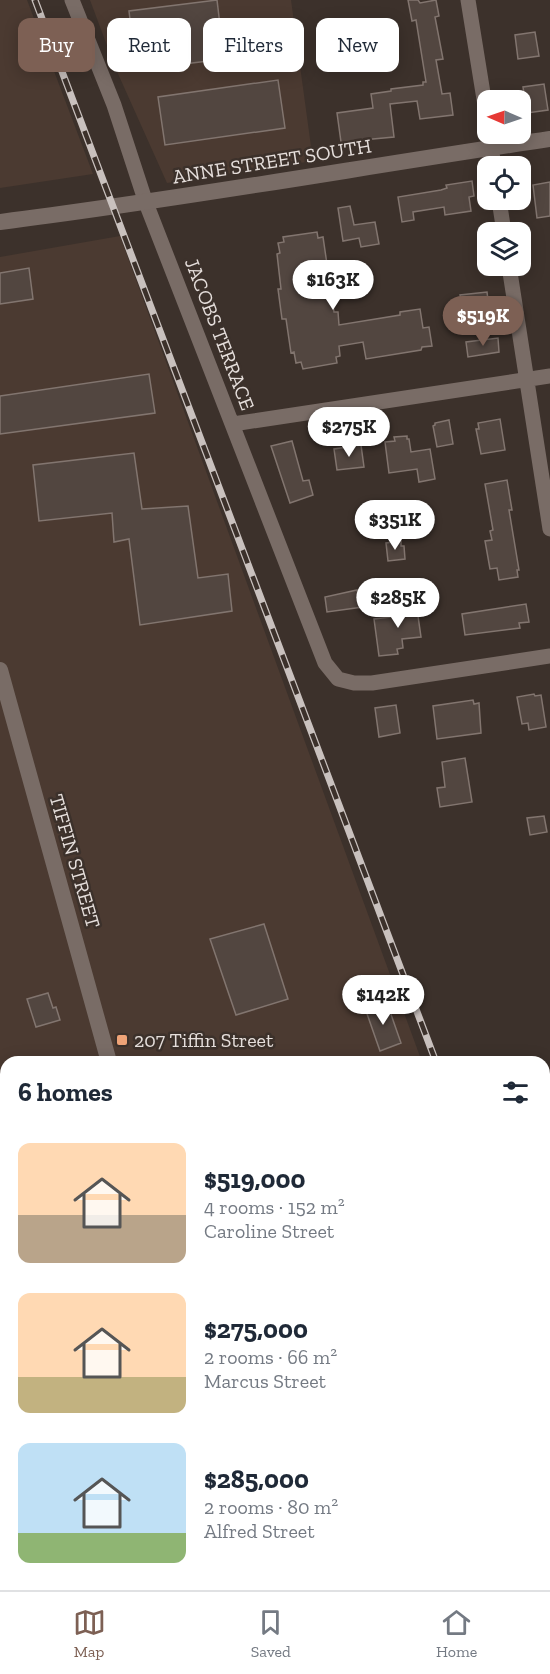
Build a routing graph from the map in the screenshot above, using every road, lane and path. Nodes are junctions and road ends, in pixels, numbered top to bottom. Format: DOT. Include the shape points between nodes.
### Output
graph roads {
  1 [pos="72,0"];
  2 [pos="468,0"];
  3 [pos="483,90"];
  4 [pos="531,139"];
  5 [pos="550,139"];
  6 [pos="477,142"];
  7 [pos="146,203"];
  8 [pos="0,222"];
  9 [pos="511,276"];
  10 [pos="550,376"];
  11 [pos="527,380"];
  12 [pos="233,424"];
  13 [pos="550,529"];
  14 [pos="550,656"];
  15 [pos="0,670"];
  16 [pos="107,1056"];
  1 -- 7 [label="street, JACOBS TERRACE" via="114,105"];
  2 -- 3 [label="street"];
  4 -- 5 [label="street, ANNE STREET SOUTH"];
  6 -- 7 [label="street, ANNE STREET SOUTH"];
  7 -- 8 [label="street, ANNE STREET SOUTH"];
  7 -- 12 [label="street, JACOBS TERRACE"];
  9 -- 11 [label="street"];
  10 -- 11 [label="street"];
  11 -- 12 [label="street"];
  11 -- 13 [label="street"];
  12 -- 14 [label="street, JACOBS TERRACE" via="325,663 338,679 372,683"];
  15 -- 16 [label="street, TIFFIN STREET"];
}
